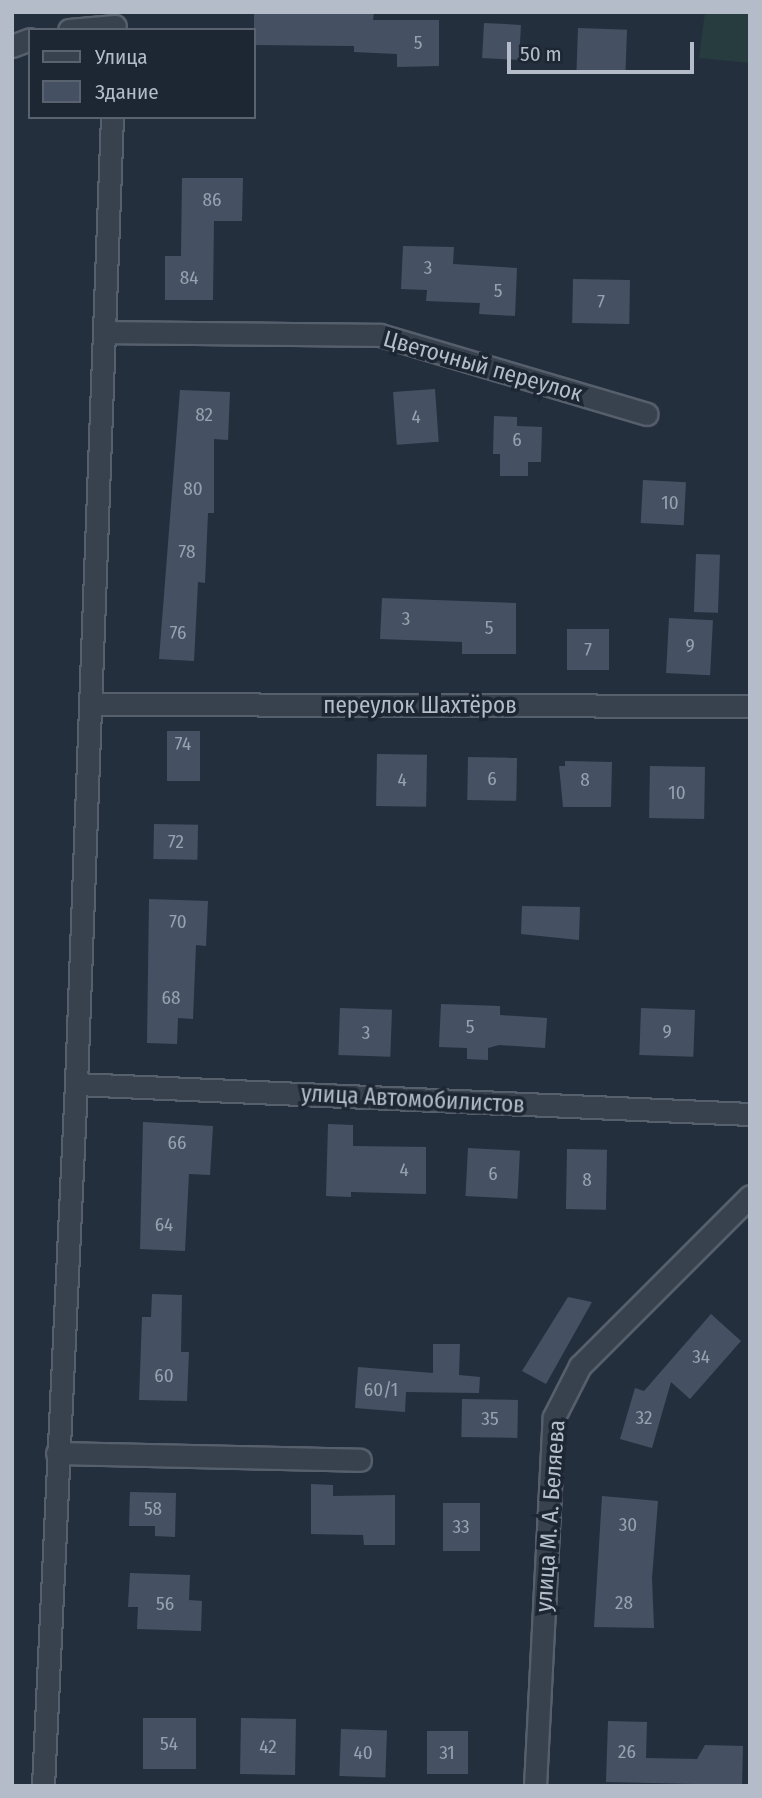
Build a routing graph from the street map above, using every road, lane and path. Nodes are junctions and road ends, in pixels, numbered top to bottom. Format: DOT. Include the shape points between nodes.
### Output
graph roads {
  1 [pos="115,23"];
  2 [pos="82,28"];
  3 [pos="112,119"];
  4 [pos="107,332"];
  5 [pos="647,414"];
  6 [pos="90,704"];
  7 [pos="750,706"];
  8 [pos="76,1084"];
  9 [pos="750,1114"];
  10 [pos="750,1196"];
  11 [pos="57,1452"];
  12 [pos="360,1460"];
  13 [pos="43,1786"];
  14 [pos="535,1786"];
  1 -- 2 [label="street"];
  3 -- 4 [label="street"];
  4 -- 5 [label="street, Цветочный переулок" via="380,335"];
  4 -- 6 [label="street"];
  6 -- 7 [label="street, переулок Шахтёров"];
  6 -- 8 [label="street"];
  8 -- 9 [label="street, улица Автомобилистов"];
  8 -- 11 [label="street"];
  10 -- 14 [label="street, улица М. А. Беляева" via="580,1366 554,1417"];
  11 -- 12 [label="street"];
  11 -- 13 [label="street"];
}
